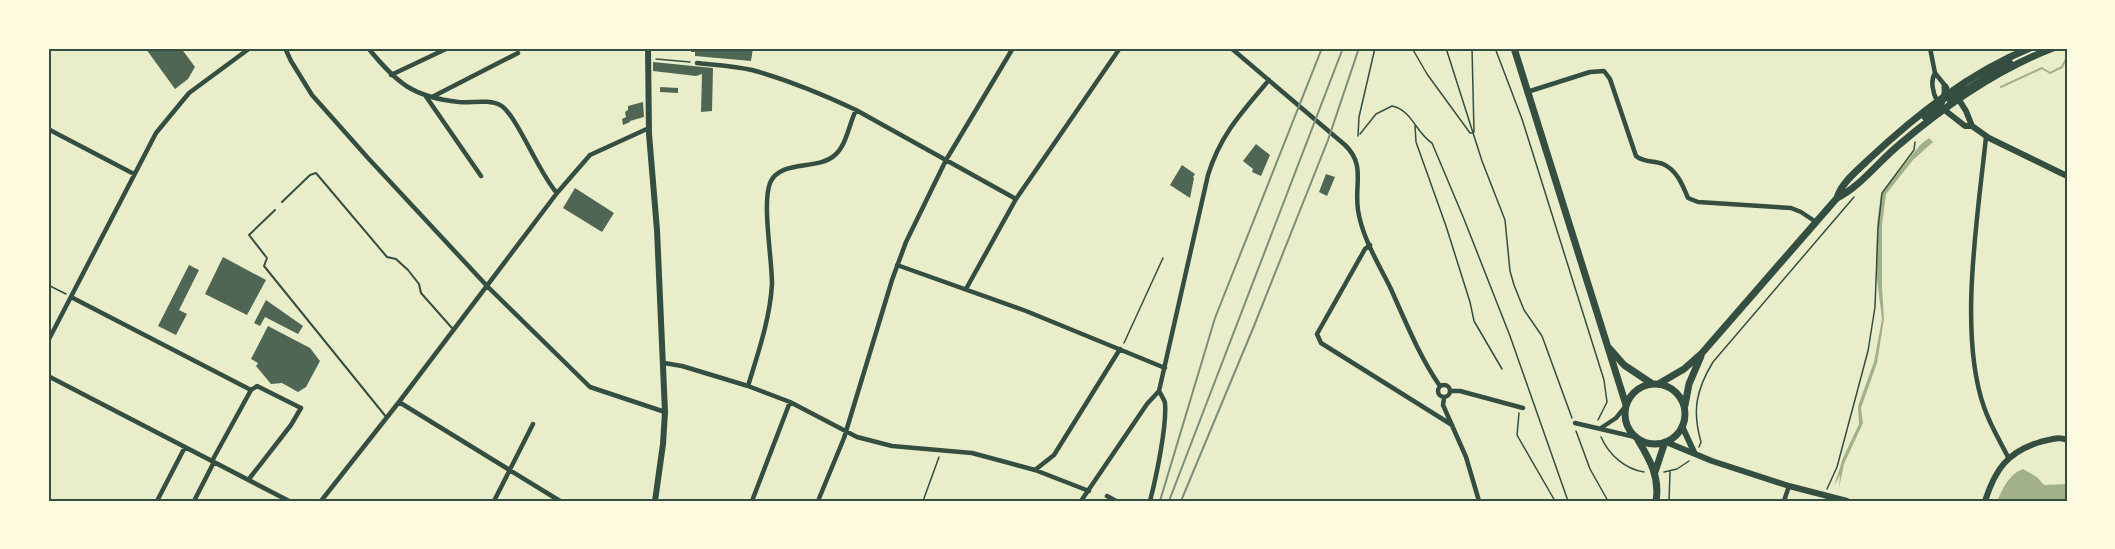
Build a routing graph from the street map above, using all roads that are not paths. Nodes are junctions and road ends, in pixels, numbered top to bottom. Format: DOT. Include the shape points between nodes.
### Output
graph roads {
  1 [pos="250,48"];
  2 [pos="285,48"];
  3 [pos="368,48"];
  4 [pos="448,48"];
  5 [pos="648,48"];
  6 [pos="1013,48"];
  7 [pos="1120,48"];
  8 [pos="1514,48"];
  9 [pos="1930,48"];
  10 [pos="2030,48"];
  11 [pos="2037,48"];
  12 [pos="2053,48"];
  13 [pos="1233,49"];
  14 [pos="518,53"];
  15 [pos="697,63"];
  16 [pos="1935,73"];
  17 [pos="391,75"];
  18 [pos="1269,80"];
  19 [pos="1945,87"];
  20 [pos="1526,92"];
  21 [pos="425,95"];
  22 [pos="1953,95"];
  23 [pos="432,97"];
  24 [pos="1942,107"];
  25 [pos="856,110"];
  26 [pos="1972,126"];
  27 [pos="649,128"];
  28 [pos="48,129"];
  29 [pos="1986,137"];
  30 [pos="946,160"];
  31 [pos="134,174"];
  32 [pos="481,176"];
  33 [pos="2067,176"];
  34 [pos="557,193"];
  35 [pos="1837,198"];
  36 [pos="1016,200"];
  37 [pos="282,202"];
  38 [pos="275,210"];
  39 [pos="1816,222"];
  40 [pos="1370,245"];
  41 [pos="897,265"];
  42 [pos="488,287"];
  43 [pos="966,289"];
  44 [pos="71,297"];
  45 [pos="454,330"];
  46 [pos="48,341"];
  47 [pos="1607,345"];
  48 [pos="1120,349"];
  49 [pos="1702,354"];
  50 [pos="664,363"];
  51 [pos="1165,368"];
  52 [pos="48,376"];
  53 [pos="1651,383"];
  54 [pos="1660,383"];
  55 [pos="748,386"];
  56 [pos="1440,386"];
  57 [pos="251,390"];
  58 [pos="1159,391"];
  59 [pos="1451,391"];
  60 [pos="1444,398"];
  61 [pos="399,402"];
  62 [pos="790,402"];
  63 [pos="1625,406"];
  64 [pos="1521,407"];
  65 [pos="1685,407"];
  66 [pos="666,412"];
  67 [pos="387,418"];
  68 [pos="1575,423"];
  69 [pos="533,424"];
  70 [pos="1452,425"];
  71 [pos="1682,426"];
  72 [pos="1600,429"];
  73 [pos="845,431"];
  74 [pos="1636,437"];
  75 [pos="2067,441"];
  76 [pos="1665,442"];
  77 [pos="185,447"];
  78 [pos="1695,453"];
  79 [pos="2008,457"];
  80 [pos="213,462"];
  81 [pos="1035,470"];
  82 [pos="509,471"];
  83 [pos="1659,472"];
  84 [pos="249,479"];
  85 [pos="1789,486"];
  86 [pos="1089,491"];
  87 [pos="1107,496"];
  88 [pos="158,501"];
  89 [pos="194,501"];
  90 [pos="289,501"];
  91 [pos="321,501"];
  92 [pos="494,501"];
  93 [pos="560,501"];
  94 [pos="655,501"];
  95 [pos="752,501"];
  96 [pos="818,501"];
  97 [pos="1081,501"];
  98 [pos="1116,501"];
  99 [pos="1150,501"];
  100 [pos="1479,501"];
  101 [pos="1656,501"];
  102 [pos="1784,501"];
  103 [pos="1846,501"];
  104 [pos="1985,501"];
  1 -- 31 [label="street" via="189,93 156,133"];
  2 -- 42 [label="street" via="312,95"];
  3 -- 17 [label="street"];
  4 -- 17 [label="street"];
  5 -- 27 [label="street"];
  6 -- 30 [label="street"];
  7 -- 36 [label="street"];
  8 -- 20 [label="main road"];
  9 -- 16 [label="street"];
  10 -- 22 [label="main road" via="1999,63"];
  11 -- 22 [label="main road"];
  12 -- 22 [label="main road"];
  13 -- 18 [label="street"];
  14 -- 23 [label="street"];
  15 -- 25 [label="street" via="750,70 799,85"];
  16 -- 19 [label="street"];
  16 -- 24 [label="street" via="1933,93"];
  17 -- 21 [label="street"];
  18 -- 40 [label="street" via="1354,156 1358,212"];
  18 -- 51 [label="street" via="1231,126 1214,157"];
  19 -- 22 [label="main road"];
  20 -- 39 [label="street" via="1604,71 1636,156 1663,164 1681,181 1688,198 1698,202 1791,208"];
  20 -- 47 [label="main road"];
  21 -- 23 [label="street"];
  21 -- 32 [label="street"];
  22 -- 24 [label="main road"];
  22 -- 24 [label="main road"];
  22 -- 26 [label="street"];
  23 -- 34 [label="street" via="501,105"];
  24 -- 26 [label="street" via="1965,126"];
  24 -- 35 [label="main road" via="1892,150 1856,189"];
  24 -- 35 [label="main road" via="1868,160"];
  25 -- 30 [label="street"];
  25 -- 55 [label="street" via="841,149 833,158 784,170 771,180 767,196 772,285 764,332"];
  26 -- 29 [label="street"];
  27 -- 34 [label="street" via="590,155"];
  27 -- 50 [label="street"];
  28 -- 31 [label="street"];
  29 -- 33 [label="street"];
  29 -- 79 [label="street" via="1974,258 1974,360 1984,407"];
  30 -- 36 [label="street"];
  30 -- 41 [label="street"];
  31 -- 44 [label="street"];
  34 -- 42 [label="street"];
  35 -- 39 [label="main road"];
  36 -- 43 [label="street"];
  37 -- 45 [label="lane" via="316,172 387,257 396,259 408,270 421,293"];
  38 -- 67 [label="lane" via="249,235 267,258 264,266"];
  39 -- 49 [label="main road"];
  40 -- 56 [label="street" via="1425,363"];
  40 -- 70 [label="street" via="1317,334 1321,343"];
  41 -- 43 [label="street"];
  41 -- 73 [label="street"];
  42 -- 45 [label="street"];
  42 -- 66 [label="street" via="591,387"];
  43 -- 48 [label="street"];
  44 -- 46 [label="street"];
  44 -- 57 [label="street"];
  45 -- 61 [label="street"];
  47 -- 53 [label="main road" via="1624,365"];
  47 -- 63 [label="main road"];
  48 -- 51 [label="street"];
  48 -- 81 [label="street" via="1054,455"];
  49 -- 54 [label="main road"];
  49 -- 65 [label="main road" via="1689,384"];
  50 -- 55 [label="street"];
  50 -- 66 [label="street"];
  51 -- 58 [label="street"];
  52 -- 77 [label="street"];
  53 -- 54 [label="main road"];
  53 -- 63 [label="main road" via="1640,387"];
  54 -- 65 [label="main road" via="1676,392"];
  55 -- 62 [label="street"];
  56 -- 59 [label="street" via="1448,386"];
  56 -- 60 [label="street" via="1438,392"];
  57 -- 80 [label="street"];
  57 -- 84 [label="street" via="257,386 301,408"];
  58 -- 86 [label="street"];
  58 -- 99 [label="street" via="1165,402 1164,422"];
  59 -- 60 [label="street"];
  59 -- 64 [label="street"];
  60 -- 70 [label="street"];
  61 -- 67 [label="street"];
  61 -- 82 [label="street"];
  62 -- 73 [label="street"];
  62 -- 95 [label="street"];
  63 -- 72 [label="street"];
  63 -- 74 [label="main road" via="1628,428"];
  65 -- 71 [label="main road"];
  66 -- 94 [label="street"];
  67 -- 91 [label="street"];
  68 -- 72 [label="street"];
  69 -- 82 [label="street"];
  70 -- 100 [label="street"];
  71 -- 76 [label="main road"];
  71 -- 78 [label="street"];
  72 -- 74 [label="street"];
  73 -- 81 [label="street" via="884,444 972,453"];
  73 -- 96 [label="street"];
  74 -- 76 [label="main road" via="1650,444"];
  74 -- 83 [label="main road"];
  75 -- 79 [label="street" via="2053,438"];
  76 -- 78 [label="street"];
  76 -- 83 [label="main road"];
  77 -- 80 [label="street"];
  77 -- 88 [label="street"];
  78 -- 85 [label="street"];
  79 -- 104 [label="street"];
  80 -- 84 [label="street"];
  80 -- 89 [label="street"];
  81 -- 86 [label="street"];
  82 -- 92 [label="street"];
  82 -- 93 [label="street"];
  83 -- 101 [label="main road"];
  84 -- 90 [label="street"];
  85 -- 102 [label="street"];
  85 -- 103 [label="street"];
  86 -- 97 [label="street"];
  87 -- 98 [label="street"];
}
